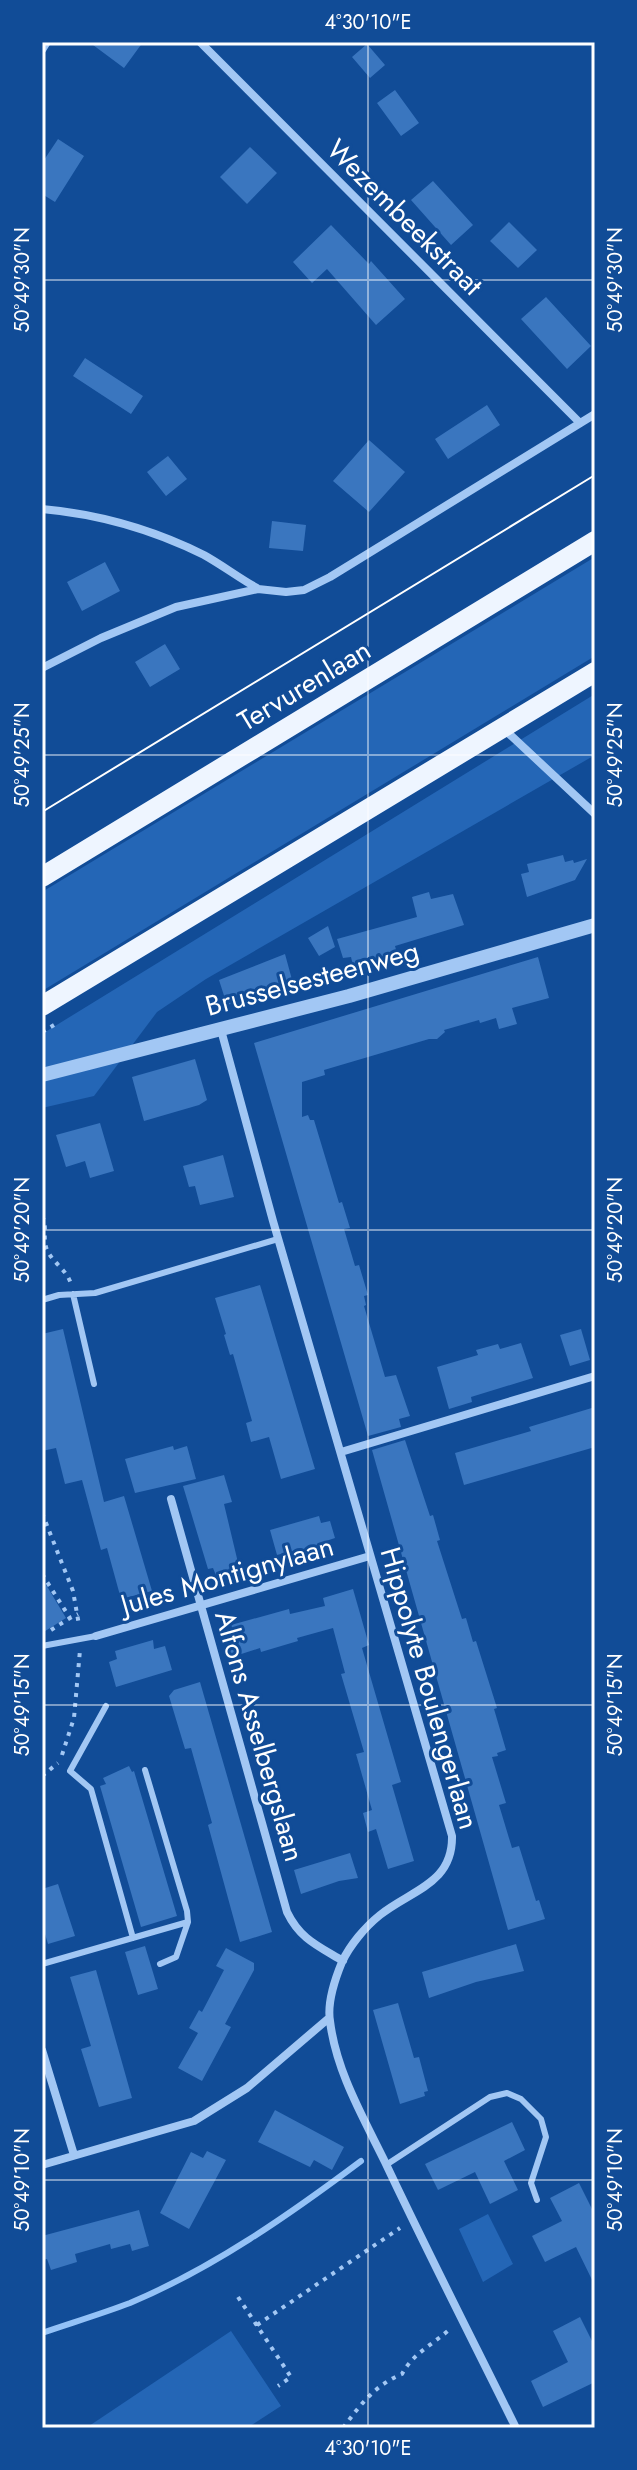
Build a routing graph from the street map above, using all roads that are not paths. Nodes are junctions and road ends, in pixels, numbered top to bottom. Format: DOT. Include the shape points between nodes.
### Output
graph roads {
  1 [pos="47,42"];
  2 [pos="200,42"];
  3 [pos="42,50"];
  4 [pos="595,414"];
  5 [pos="580,423"];
  6 [pos="42,509"];
  7 [pos="595,541"];
  8 [pos="258,589"];
  9 [pos="42,668"];
  10 [pos="595,672"];
  11 [pos="503,728"];
  12 [pos="595,814"];
  13 [pos="42,877"];
  14 [pos="595,925"];
  15 [pos="42,1006"];
  16 [pos="221,1030"];
  17 [pos="42,1075"];
  18 [pos="278,1239"];
  19 [pos="73,1294"];
  20 [pos="42,1300"];
  21 [pos="595,1376"];
  22 [pos="94,1384"];
  23 [pos="341,1452"];
  24 [pos="171,1499"];
  25 [pos="370,1556"];
  26 [pos="200,1607"];
  27 [pos="96,1636"];
  28 [pos="42,1646"];
  29 [pos="106,1706"];
  30 [pos="145,1770"];
  31 [pos="188,1922"];
  32 [pos="133,1938"];
  33 [pos="343,1961"];
  34 [pos="42,1964"];
  35 [pos="160,1964"];
  36 [pos="329,2018"];
  37 [pos="42,2050"];
  38 [pos="74,2155"];
  39 [pos="42,2165"];
  40 [pos="386,2165"];
  41 [pos="537,2200"];
  42 [pos="516,2428"];
  1 -- 3 [label="street"];
  2 -- 5 [label="street, Wezembeekstraat"];
  4 -- 5 [label="street"];
  5 -- 8 [label="street" via="330,577 304,590"];
  6 -- 8 [label="street" via="120,522 204,555"];
  7 -- 13 [label="main road, Tervurenlaan"];
  8 -- 9 [label="street" via="176,607"];
  10 -- 11 [label="main road"];
  11 -- 12 [label="street"];
  11 -- 15 [label="main road"];
  14 -- 16 [label="street, Brusselsesteenweg"];
  16 -- 17 [label="street, Brusselsesteenweg"];
  16 -- 18 [label="street, Hippolyte Boulengerlaan"];
  18 -- 19 [label="lane" via="95,1293"];
  18 -- 23 [label="street, Hippolyte Boulengerlaan"];
  19 -- 20 [label="lane"];
  19 -- 22 [label="lane"];
  21 -- 23 [label="street"];
  23 -- 25 [label="street, Hippolyte Boulengerlaan"];
  24 -- 26 [label="street, Alfons Asselbergslaan"];
  25 -- 26 [label="street, Jules Montignylaan"];
  25 -- 33 [label="street, Hippolyte Boulengerlaan" via="452,1836 452,1851 437,1878 380,1915"];
  26 -- 27 [label="street, Jules Montignylaan"];
  26 -- 33 [label="street, Alfons Asselbergslaan" via="287,1912 296,1930"];
  27 -- 28 [label="lane"];
  29 -- 32 [label="lane" via="70,1771 91,1789"];
  30 -- 31 [label="lane"];
  31 -- 32 [label="lane"];
  31 -- 35 [label="lane" via="176,1957"];
  32 -- 34 [label="lane"];
  33 -- 36 [label="street, Hippolyte Boulengerlaan"];
  36 -- 38 [label="street" via="247,2088 194,2121"];
  36 -- 40 [label="street, Hippolyte Boulengerlaan" via="346,2081"];
  37 -- 38 [label="street"];
  38 -- 39 [label="street"];
  40 -- 41 [label="lane" via="490,2097 507,2093 541,2119 546,2137 531,2183"];
  40 -- 42 [label="street, Hippolyte Boulengerlaan"];
}
